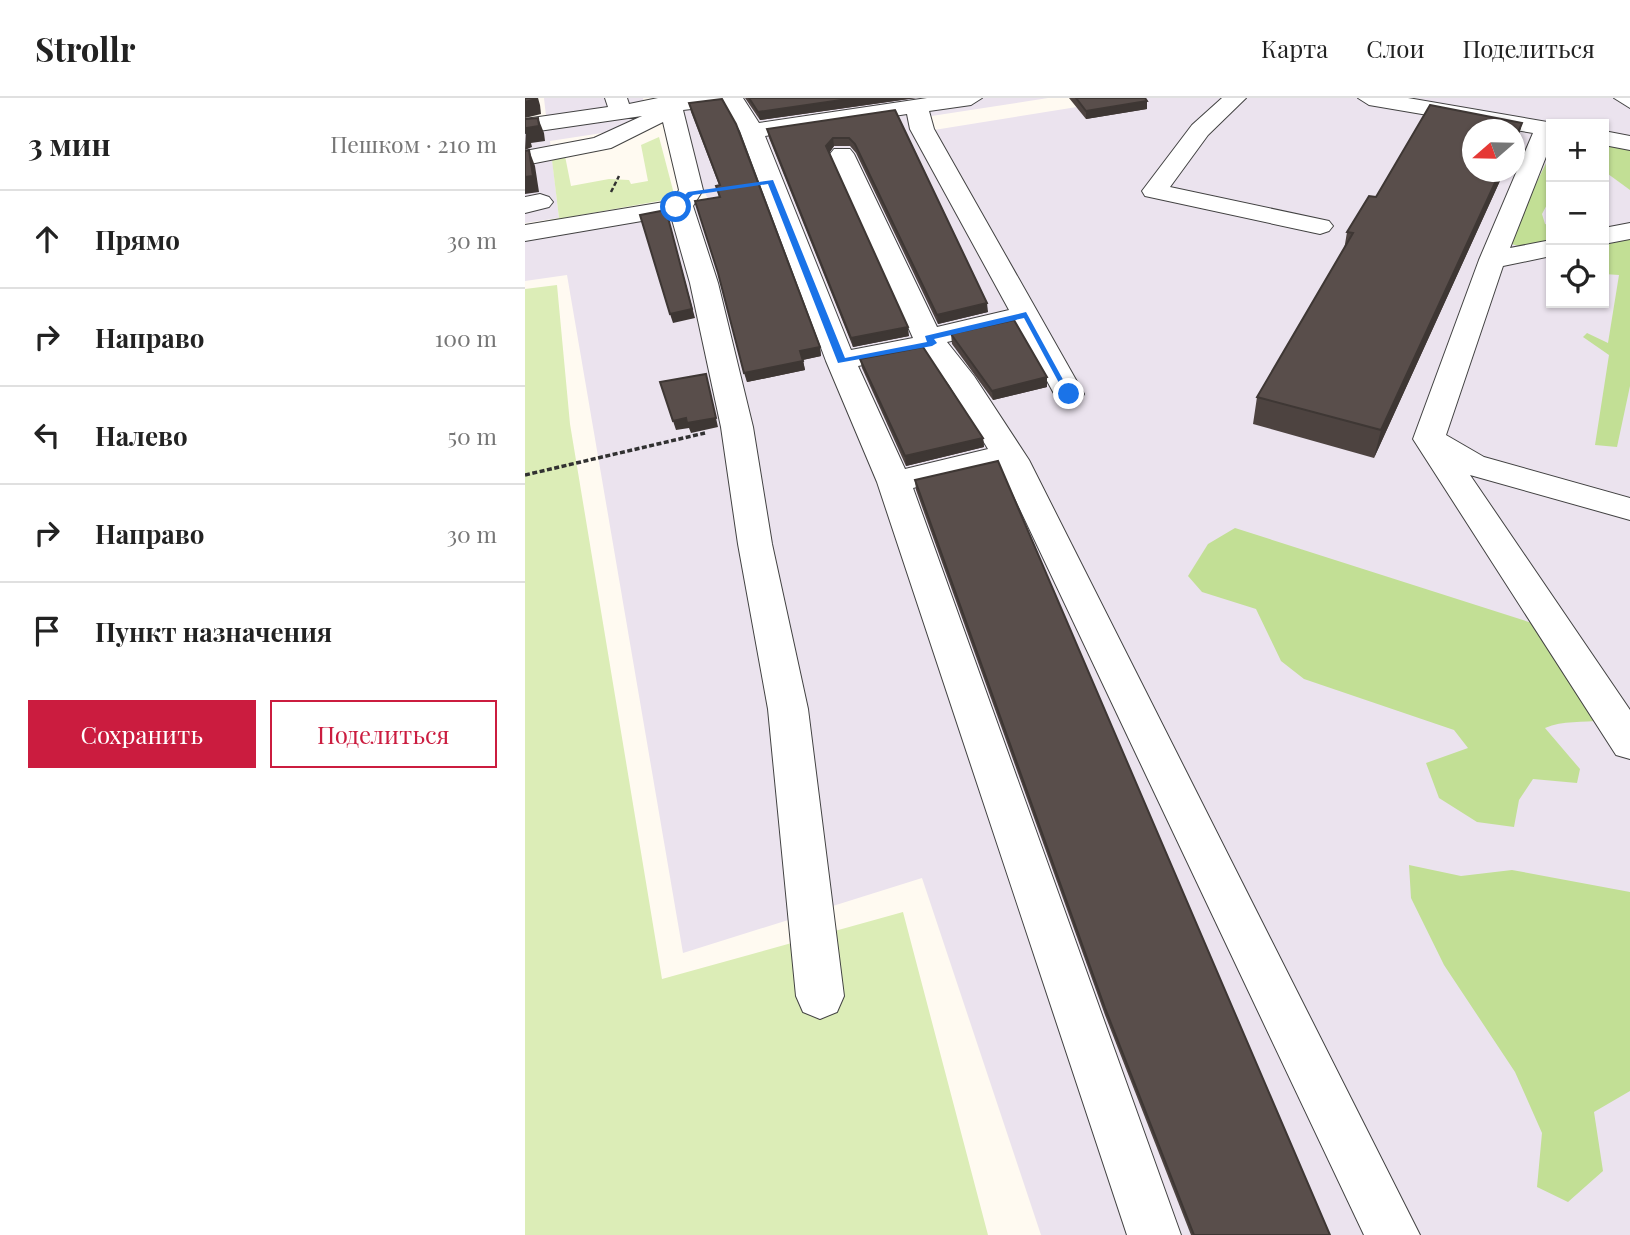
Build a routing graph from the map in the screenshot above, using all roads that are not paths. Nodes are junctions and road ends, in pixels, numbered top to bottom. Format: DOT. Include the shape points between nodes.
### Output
graph roads {
  1 [pos="725,98"];
  2 [pos="732,98"];
  3 [pos="971,98"];
  4 [pos="1235,98"];
  5 [pos="1369,98"];
  6 [pos="1625,98"];
  7 [pos="1630,101"];
  8 [pos="670,102"];
  9 [pos="619,105"];
  10 [pos="916,106"];
  11 [pos="1546,122"];
  12 [pos="525,126"];
  13 [pos="1546,127"];
  14 [pos="751,131"];
  15 [pos="1609,139"];
  16 [pos="1630,143"];
  17 [pos="842,153"];
  18 [pos="525,158"];
  19 [pos="680,205"];
  20 [pos="1319,226"];
  21 [pos="1630,231"];
  22 [pos="525,233"];
  23 [pos="1609,235"];
  24 [pos="1546,249"];
  25 [pos="1492,260"];
  26 [pos="1026,315"];
  27 [pos="930,340"];
  28 [pos="841,361"];
  29 [pos="1069,394"];
  30 [pos="1429,439"];
  31 [pos="1009,454"];
  32 [pos="894,482"];
  33 [pos="1630,509"];
  34 [pos="1630,743"];
  35 [pos="820,996"];
  36 [pos="1154,1235"];
  37 [pos="1392,1235"];
  1 -- 8 [label="street"];
  2 -- 14 [label="street"];
  3 -- 10 [label="street"];
  4 -- 20 [label="street" via="1200,130 1154,191"];
  5 -- 11 [label="street"];
  6 -- 7 [label="street"];
  8 -- 9 [label="street"];
  8 -- 18 [label="street" via="650,123 613,142"];
  8 -- 19 [label="street" via="691,190"];
  9 -- 12 [label="street"];
  10 -- 14 [label="street"];
  10 -- 26 [label="street" via="922,129"];
  13 -- 25 [label="street"];
  14 -- 28 [label="street"];
  15 -- 16 [label="street"];
  17 -- 27 [label="street"];
  19 -- 22 [label="street"];
  19 -- 35 [label="street" via="704,283 737,427 788,709"];
  21 -- 23 [label="street"];
  24 -- 25 [label="street"];
  25 -- 30 [label="street"];
  26 -- 27 [label="street"];
  26 -- 29 [label="street"];
  27 -- 28 [label="street"];
  27 -- 31 [label="street"];
  28 -- 32 [label="street"];
  30 -- 33 [label="street" via="1472,464"];
  30 -- 34 [label="street"];
  31 -- 32 [label="street"];
  31 -- 37 [label="street"];
  32 -- 36 [label="street"];
}
